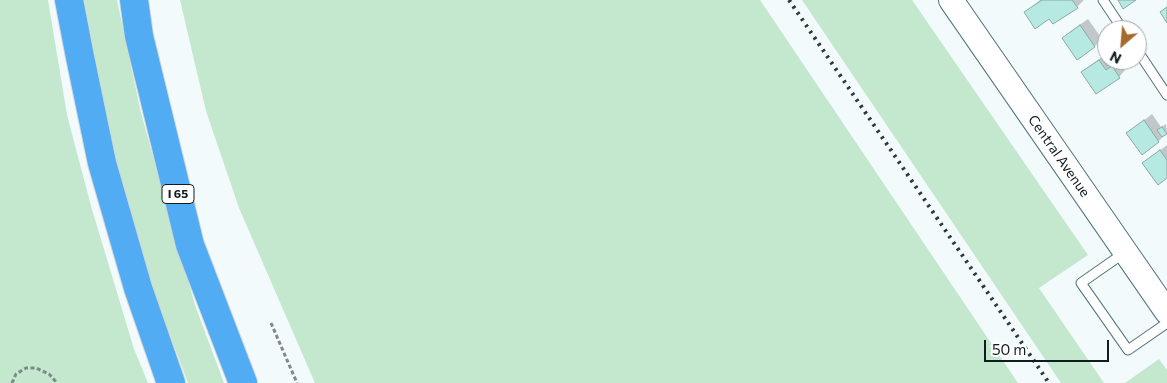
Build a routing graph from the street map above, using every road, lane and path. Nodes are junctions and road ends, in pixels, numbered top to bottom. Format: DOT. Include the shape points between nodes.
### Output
graph roads {
  1 [pos="69,0"];
  2 [pos="134,0"];
  3 [pos="950,0"];
  4 [pos="1103,0"];
  5 [pos="1116,20"];
  6 [pos="1147,65"];
  7 [pos="1167,94"];
  8 [pos="1125,252"];
  9 [pos="1167,312"];
  10 [pos="271,323"];
  11 [pos="1167,323"];
  12 [pos="12,383"];
  13 [pos="57,383"];
  14 [pos="171,383"];
  15 [pos="243,383"];
  16 [pos="297,383"];
  1 -- 14 [label="highway" via="102,163 138,288"];
  2 -- 15 [label="highway, I 65" via="139,36 190,245"];
  3 -- 8 [label="main road, Central Avenue"];
  4 -- 5 [label="lane"];
  6 -- 7 [label="lane"];
  8 -- 9 [label="main road, Central Avenue"];
  8 -- 11 [label="lane" via="1081,283 1128,350"];
  10 -- 16 [label="path"];
  12 -- 13 [label="path" via="16,374 26,368 36,368 49,374"];
}
